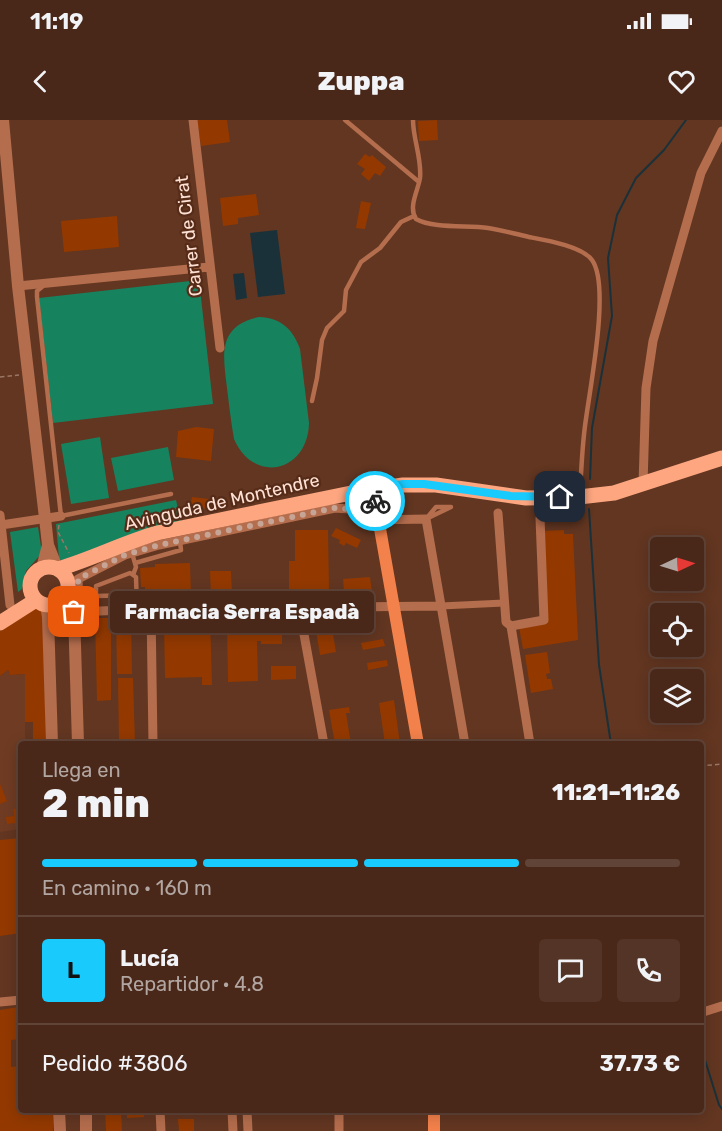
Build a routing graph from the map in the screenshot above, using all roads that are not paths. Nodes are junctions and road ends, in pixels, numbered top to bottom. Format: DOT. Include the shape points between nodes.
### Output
graph roads {
  1 [pos="3,120"];
  2 [pos="193,120"];
  3 [pos="345,120"];
  4 [pos="414,120"];
  5 [pos="722,131"];
  6 [pos="419,182"];
  7 [pos="414,216"];
  8 [pos="209,267"];
  9 [pos="55,282"];
  10 [pos="18,286"];
  11 [pos="220,348"];
  12 [pos="312,401"];
  13 [pos="722,458"];
  14 [pos="643,484"];
  15 [pos="373,489"];
  16 [pos="171,494"];
  17 [pos="579,497"];
  18 [pos="498,513"];
  19 [pos="61,516"];
  20 [pos="540,518"];
  21 [pos="45,519"];
  22 [pos="426,519"];
  23 [pos="1,520"];
  24 [pos="379,521"];
  25 [pos="180,540"];
  26 [pos="132,553"];
  27 [pos="3,560"];
  28 [pos="135,563"];
  29 [pos="56,570"];
  30 [pos="134,575"];
  31 [pos="137,595"];
  32 [pos="65,596"];
  33 [pos="38,598"];
  34 [pos="504,603"];
  35 [pos="393,606"];
  36 [pos="441,606"];
  37 [pos="299,607"];
  38 [pos="151,609"];
  39 [pos="5,610"];
  40 [pos="137,610"];
  41 [pos="74,612"];
  42 [pos="0,623"];
  43 [pos="511,626"];
  44 [pos="52,741"];
  45 [pos="78,741"];
  46 [pos="153,741"];
  47 [pos="323,741"];
  48 [pos="417,741"];
  49 [pos="464,741"];
  50 [pos="530,741"];
  51 [pos="18,1000"];
  52 [pos="0,1002"];
  53 [pos="722,1006"];
  54 [pos="704,1012"];
  55 [pos="59,1113"];
  56 [pos="86,1113"];
  57 [pos="160,1113"];
  58 [pos="232,1113"];
  59 [pos="247,1113"];
  60 [pos="339,1113"];
  61 [pos="434,1113"];
  62 [pos="60,1131"];
  63 [pos="86,1131"];
  64 [pos="161,1131"];
  65 [pos="233,1131"];
  66 [pos="248,1131"];
  67 [pos="339,1131"];
  68 [pos="435,1131"];
  1 -- 10 [label="street"];
  2 -- 8 [label="street, Carrer de Cirat"];
  3 -- 6 [label="lane"];
  4 -- 6 [label="lane"];
  5 -- 14 [label="street" via="700,173 653,341 646,388"];
  6 -- 7 [label="lane"];
  7 -- 12 [label="lane" via="401,222 380,248 361,262 346,290 344,311 327,328 322,340"];
  7 -- 17 [label="lane" via="427,223 488,228 558,243 594,262 599,292 597,349 584,428"];
  8 -- 9 [label="street"];
  8 -- 11 [label="street, Carrer de Cirat"];
  9 -- 10 [label="street"];
  9 -- 19 [label="lane" via="37,291"];
  10 -- 21 [label="street"];
  13 -- 14 [label="main road, Avinguda de Montendre"];
  14 -- 17 [label="main road, Avinguda de Montendre" via="614,493"];
  15 -- 17 [label="main road, Avinguda de Montendre" via="424,484 526,498"];
  15 -- 24 [label="main road"];
  15 -- 29 [label="main road, Avinguda de Montendre" via="157,533"];
  16 -- 19 [label="lane"];
  18 -- 34 [label="street"];
  19 -- 21 [label="street"];
  20 -- 43 [label="street" via="544,620"];
  21 -- 23 [label="street"];
  21 -- 29 [label="street"];
  22 -- 22 [label="lane" via="442,511 451,507 436,507"];
  22 -- 24 [label="street"];
  22 -- 36 [label="street"];
  23 -- 27 [label="street"];
  24 -- 25 [label="street, Avinguda de Montendre" via="342,507"];
  24 -- 35 [label="main road"];
  25 -- 26 [label="street, Avinguda de Montendre"];
  25 -- 28 [label="lane" via="181,550"];
  26 -- 28 [label="lane"];
  26 -- 41 [label="street, Avinguda de Montendre" via="78,579 79,606"];
  27 -- 39 [label="street"];
  28 -- 30 [label="lane"];
  29 -- 32 [label="main road" via="68,590"];
  29 -- 33 [label="main road" via="33,576"];
  30 -- 31 [label="lane"];
  30 -- 31 [label="lane" via="130,573 96,586 96,596"];
  31 -- 40 [label="lane"];
  32 -- 33 [label="main road" via="57,603"];
  32 -- 41 [label="street"];
  33 -- 39 [label="main road"];
  33 -- 42 [label="main road"];
  33 -- 44 [label="street" via="48,617"];
  34 -- 36 [label="street"];
  34 -- 43 [label="street" via="506,622"];
  35 -- 36 [label="street"];
  35 -- 37 [label="street"];
  35 -- 48 [label="main road"];
  36 -- 49 [label="street"];
  37 -- 38 [label="street"];
  37 -- 47 [label="street"];
  38 -- 40 [label="street"];
  38 -- 46 [label="street"];
  40 -- 41 [label="street"];
  41 -- 45 [label="street"];
  43 -- 50 [label="street"];
  51 -- 52 [label="street"];
  53 -- 54 [label="street"];
  55 -- 62 [label="street"];
  56 -- 63 [label="street"];
  57 -- 64 [label="street"];
  58 -- 65 [label="street"];
  59 -- 66 [label="street"];
  60 -- 67 [label="street"];
  61 -- 68 [label="main road"];
}
